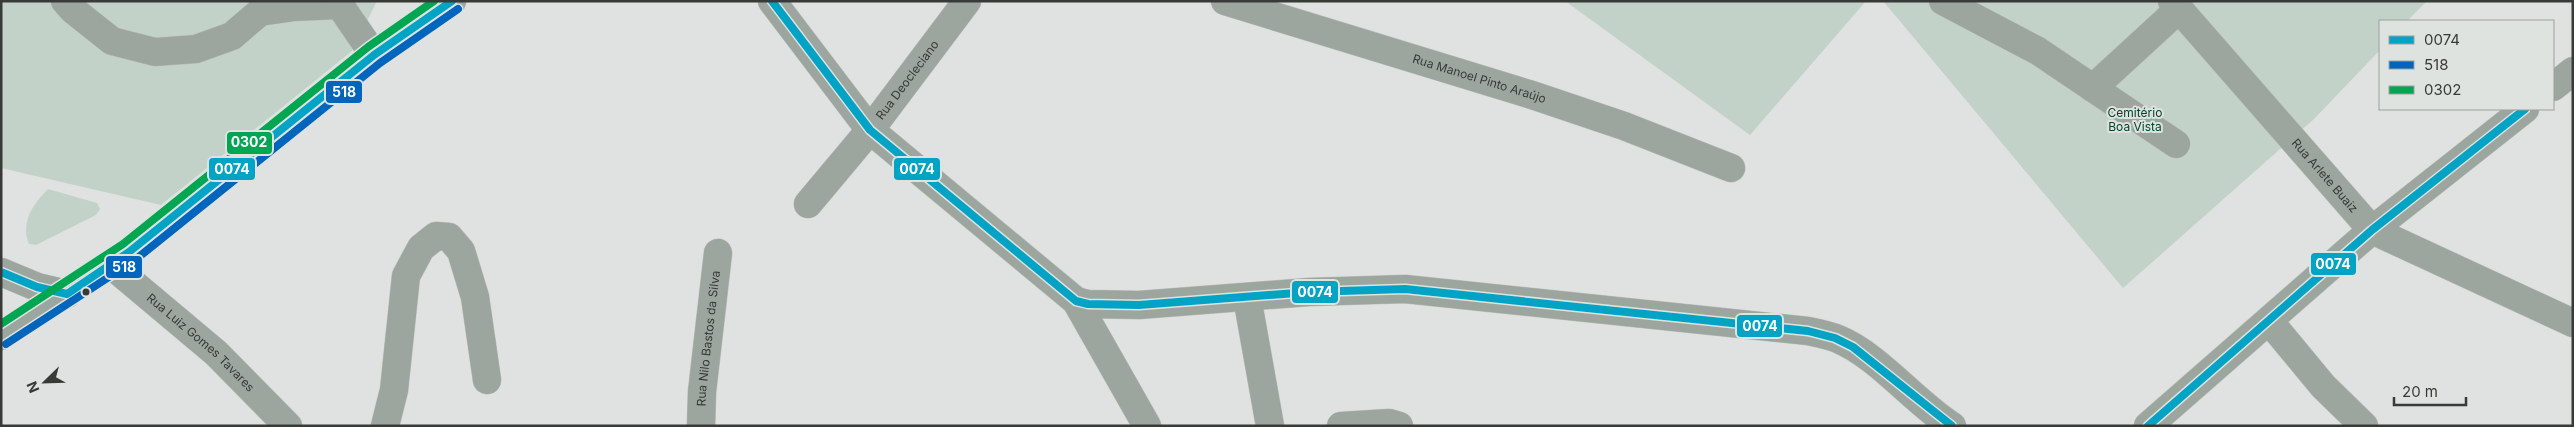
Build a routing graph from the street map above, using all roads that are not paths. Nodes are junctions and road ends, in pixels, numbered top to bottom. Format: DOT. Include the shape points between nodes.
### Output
graph roads {
  1 [pos="65,1"];
  2 [pos="452,1"];
  3 [pos="772,1"];
  4 [pos="967,1"];
  5 [pos="1225,1"];
  6 [pos="1943,1"];
  7 [pos="339,3"];
  8 [pos="2176,5"];
  9 [pos="264,7"];
  10 [pos="374,55"];
  11 [pos="2573,71"];
  12 [pos="2554,86"];
  13 [pos="2093,88"];
  14 [pos="2524,110"];
  15 [pos="870,130"];
  16 [pos="2176,144"];
  17 [pos="1731,168"];
  18 [pos="808,204"];
  19 [pos="2372,230"];
  20 [pos="718,253"];
  21 [pos="110,264"];
  22 [pos="1,272"];
  23 [pos="67,294"];
  24 [pos="1247,297"];
  25 [pos="1076,301"];
  26 [pos="2270,322"];
  27 [pos="2573,323"];
  28 [pos="1,336"];
  29 [pos="487,380"];
  30 [pos="2166,420"];
  31 [pos="1941,423"];
  32 [pos="288,426"];
  33 [pos="385,426"];
  34 [pos="701,426"];
  35 [pos="1147,426"];
  36 [pos="1270,426"];
  37 [pos="1341,426"];
  38 [pos="1399,426"];
  39 [pos="2364,426"];
  1 -- 9 [label="street" via="112,41 155,52 196,49 232,36"];
  2 -- 10 [label="main road"];
  3 -- 15 [label="street"];
  4 -- 15 [label="street, Rua Deocleciano"];
  5 -- 17 [label="street, Rua Manoel Pinto Araújo" via="1532,95 1624,126"];
  6 -- 13 [label="street" via="2038,51"];
  7 -- 9 [label="street"];
  7 -- 10 [label="street"];
  8 -- 13 [label="street"];
  8 -- 19 [label="street, Rua Arlete Buaiz"];
  10 -- 21 [label="main road"];
  11 -- 12 [label="street"];
  13 -- 16 [label="street"];
  14 -- 19 [label="street"];
  15 -- 18 [label="street, Rua Deocleciano"];
  15 -- 25 [label="street"];
  19 -- 26 [label="street"];
  19 -- 27 [label="street, Rua Arlete Buaiz"];
  20 -- 34 [label="street, Rua Nilo Bastos da Silva"];
  21 -- 23 [label="main road"];
  21 -- 32 [label="street, Rua Luiz Gomes Tavares" via="216,353"];
  22 -- 23 [label="street" via="28,284"];
  23 -- 28 [label="main road"];
  24 -- 25 [label="street" via="1114,304"];
  24 -- 31 [label="street" via="1405,289 1808,331 1839,339 1865,355"];
  24 -- 36 [label="street"];
  25 -- 35 [label="street"];
  26 -- 30 [label="street"];
  26 -- 39 [label="street" via="2323,386"];
  29 -- 33 [label="street" via="475,298 461,251 449,236 436,236 421,248 406,276 394,390"];
  37 -- 38 [label="street" via="1389,423"];
}
